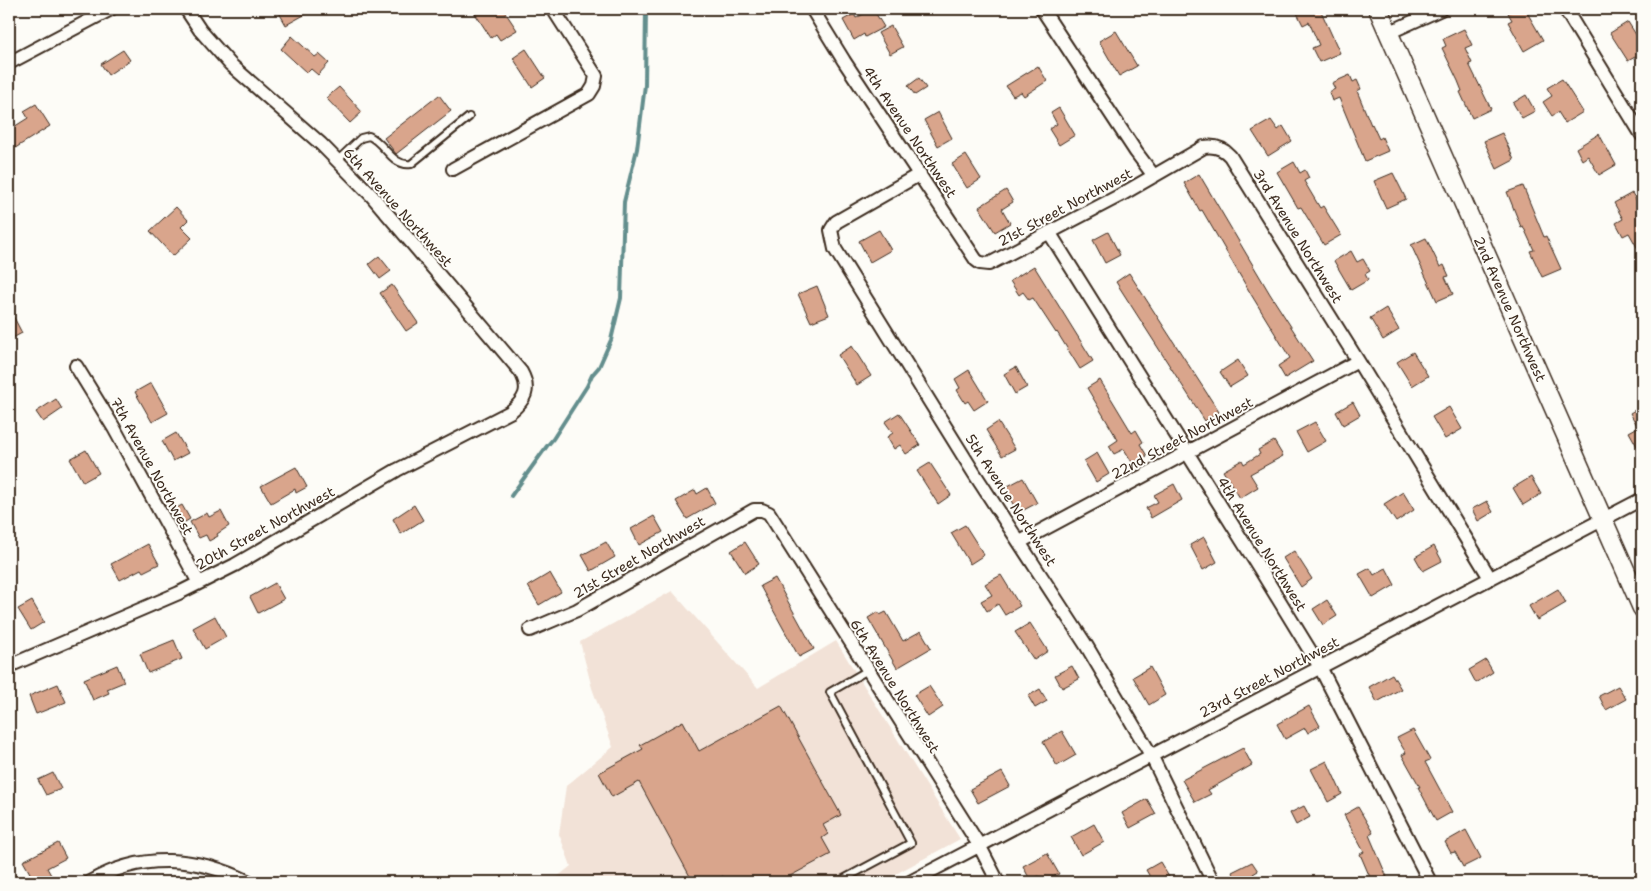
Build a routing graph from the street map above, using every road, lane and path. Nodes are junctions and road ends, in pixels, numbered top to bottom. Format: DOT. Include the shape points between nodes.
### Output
graph roads {
  1 [pos="111,9"];
  2 [pos="186,9"];
  3 [pos="552,9"];
  4 [pos="812,9"];
  5 [pos="1042,9"];
  6 [pos="1378,9"];
  7 [pos="1441,9"];
  8 [pos="1565,9"];
  9 [pos="1388,33"];
  10 [pos="9,63"];
  11 [pos="469,117"];
  12 [pos="1642,136"];
  13 [pos="338,160"];
  14 [pos="452,169"];
  15 [pos="920,174"];
  16 [pos="1154,176"];
  17 [pos="1049,232"];
  18 [pos="989,264"];
  19 [pos="1358,361"];
  20 [pos="76,366"];
  21 [pos="525,396"];
  22 [pos="1187,453"];
  23 [pos="1642,499"];
  24 [pos="762,510"];
  25 [pos="1603,520"];
  26 [pos="1020,542"];
  27 [pos="1490,578"];
  28 [pos="200,583"];
  29 [pos="1642,608"];
  30 [pos="530,630"];
  31 [pos="9,666"];
  32 [pos="1320,667"];
  33 [pos="868,670"];
  34 [pos="1151,755"];
  35 [pos="979,846"];
  36 [pos="90,882"];
  37 [pos="249,882"];
  38 [pos="838,882"];
  39 [pos="910,882"];
  40 [pos="998,882"];
  41 [pos="1213,882"];
  42 [pos="1430,882"];
  1 -- 10 [label="street"];
  2 -- 13 [label="street, 6th Avenue Northwest" via="230,64"];
  3 -- 14 [label="street" via="596,76 594,86 589,94"];
  4 -- 15 [label="street, 4th Avenue Northwest"];
  5 -- 16 [label="street"];
  6 -- 9 [label="main road, 2nd Avenue Northwest"];
  7 -- 9 [label="street"];
  8 -- 12 [label="street"];
  9 -- 25 [label="main road, 2nd Avenue Northwest"];
  11 -- 13 [label="lane" via="411,164 397,162 377,139 370,136 361,138"];
  13 -- 21 [label="street, 6th Avenue Northwest" via="392,218 521,372 526,383"];
  15 -- 18 [label="street, 4th Avenue Northwest" via="976,260"];
  15 -- 26 [label="street, 5th Avenue Northwest" via="836,222 831,230 832,240"];
  16 -- 17 [label="street, 21st Street Northwest"];
  16 -- 19 [label="street, 3rd Avenue Northwest" via="1204,147 1216,146 1226,151"];
  17 -- 18 [label="street, 21st Street Northwest"];
  17 -- 22 [label="street, 4th Avenue Northwest"];
  19 -- 22 [label="street, 22nd Street Northwest"];
  19 -- 27 [label="street, 3rd Avenue Northwest"];
  20 -- 28 [label="street, 7th Avenue Northwest"];
  21 -- 28 [label="street, 20th Street Northwest" via="510,412 397,470"];
  22 -- 26 [label="street, 22nd Street Northwest"];
  22 -- 32 [label="street, 4th Avenue Northwest"];
  23 -- 25 [label="street, 23rd Street Northwest"];
  24 -- 30 [label="street, 21st Street Northwest" via="754,510 577,610"];
  24 -- 33 [label="street, 6th Avenue Northwest" via="769,513"];
  25 -- 27 [label="street, 23rd Street Northwest"];
  25 -- 29 [label="main road, 2nd Avenue Northwest"];
  26 -- 34 [label="street, 5th Avenue Northwest"];
  27 -- 32 [label="street, 23rd Street Northwest"];
  28 -- 31 [label="street, 20th Street Northwest"];
  32 -- 34 [label="street, 23rd Street Northwest"];
  32 -- 42 [label="street, 4th Avenue Northwest"];
  33 -- 35 [label="street, 6th Avenue Northwest"];
  33 -- 38 [label="lane" via="830,692 911,843"];
  34 -- 35 [label="street, 23rd Street Northwest"];
  34 -- 41 [label="street, 5th Avenue Northwest"];
  35 -- 39 [label="street, 23rd Street Northwest"];
  35 -- 40 [label="street, 6th Avenue Northwest"];
  36 -- 37 [label="street" via="112,871 159,861 197,863"];
}
